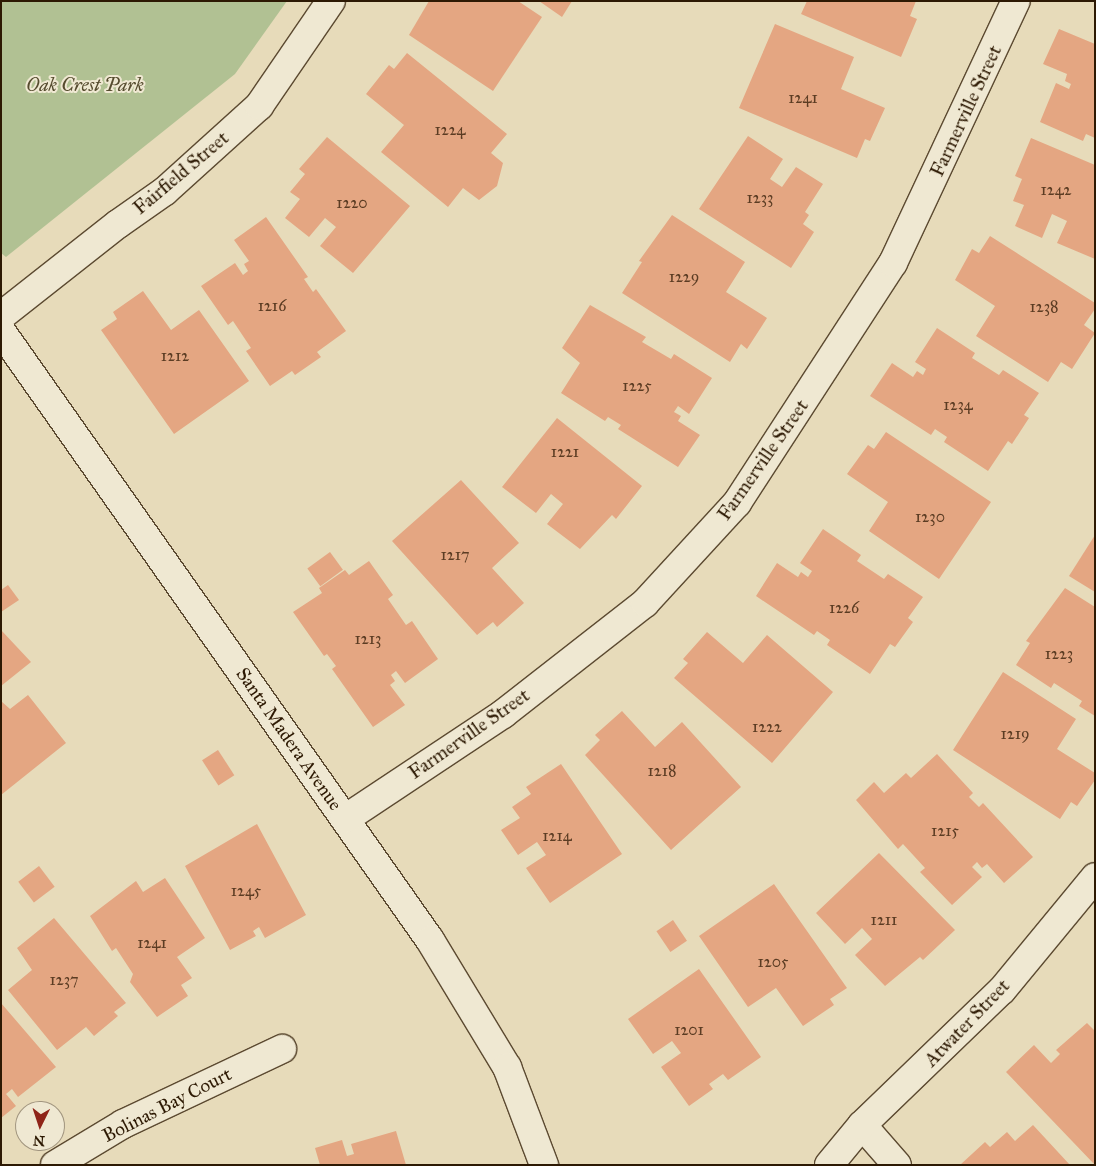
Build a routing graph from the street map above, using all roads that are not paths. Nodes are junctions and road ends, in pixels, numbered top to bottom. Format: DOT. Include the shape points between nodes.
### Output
graph roads {
  1 [pos="331,1"];
  2 [pos="1016,1"];
  3 [pos="1,316"];
  4 [pos="1,331"];
  5 [pos="345,820"];
  6 [pos="1095,877"];
  7 [pos="282,1048"];
  8 [pos="862,1125"];
  9 [pos="829,1162"];
  10 [pos="55,1165"];
  11 [pos="544,1165"];
  12 [pos="897,1165"];
  1 -- 3 [label="street, Fairfield Street" via="259,106 165,191"];
  2 -- 5 [label="street, Farmerville Street" via="893,263 737,503 645,603 503,714"];
  4 -- 5 [label="street, Santa Madera Avenue"];
  5 -- 11 [label="street, Santa Madera Avenue" via="430,940 507,1068"];
  6 -- 8 [label="street, Atwater Street" via="1002,990"];
  7 -- 10 [label="street, Bolinas Bay Court" via="123,1124"];
  8 -- 9 [label="street, Atwater Street"];
  8 -- 12 [label="street"];
}
